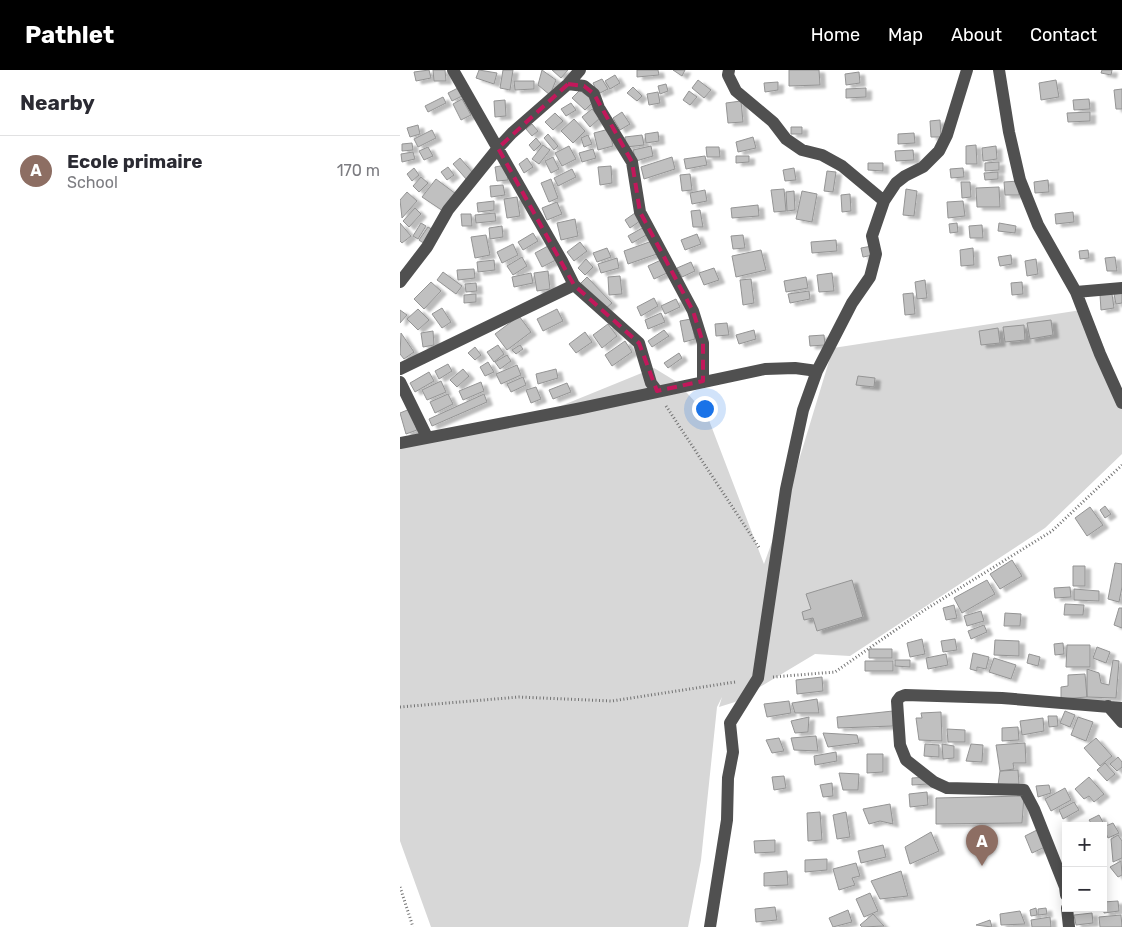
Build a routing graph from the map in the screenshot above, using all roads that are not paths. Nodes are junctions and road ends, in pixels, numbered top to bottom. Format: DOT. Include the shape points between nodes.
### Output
graph roads {
  1 [pos="453,70"];
  2 [pos="580,70"];
  3 [pos="729,70"];
  4 [pos="967,70"];
  5 [pos="999,70"];
  6 [pos="568,84"];
  7 [pos="498,148"];
  8 [pos="884,201"];
  9 [pos="400,282"];
  10 [pos="574,285"];
  11 [pos="1122,288"];
  12 [pos="1076,292"];
  13 [pos="400,369"];
  14 [pos="817,371"];
  15 [pos="703,381"];
  16 [pos="400,382"];
  17 [pos="657,391"];
  18 [pos="1122,403"];
  19 [pos="427,437"];
  20 [pos="400,443"];
  21 [pos="1108,706"];
  22 [pos="1122,708"];
  23 [pos="1122,722"];
  24 [pos="1062,879"];
  25 [pos="1067,912"];
  26 [pos="710,927"];
  27 [pos="1069,927"];
  1 -- 7 [label="street"];
  2 -- 6 [label="street"];
  3 -- 8 [label="street" via="728,75 736,91 773,122 786,139 802,150 822,155 842,166"];
  4 -- 8 [label="street" via="939,151 923,167 896,183"];
  5 -- 12 [label="street" via="1020,180 1038,225"];
  6 -- 7 [label="street"];
  6 -- 15 [label="street" via="584,86 594,94 632,162 640,212 693,311 703,343"];
  7 -- 9 [label="street" via="448,210 427,247"];
  7 -- 10 [label="street"];
  8 -- 14 [label="street" via="872,236 876,254 870,276 852,303"];
  10 -- 13 [label="street"];
  10 -- 17 [label="street" via="639,342"];
  11 -- 12 [label="street"];
  12 -- 18 [label="street"];
  14 -- 15 [label="street" via="765,369"];
  14 -- 26 [label="street" via="797,432 786,489 758,678 730,723 733,752 728,778 727,820"];
  15 -- 17 [label="street"];
  16 -- 19 [label="street"];
  17 -- 19 [label="street"];
  19 -- 20 [label="street"];
  21 -- 22 [label="street"];
  21 -- 23 [label="street"];
  21 -- 24 [label="street" via="905,695 897,702 900,745 906,760 934,782 947,788 1024,790"];
  25 -- 27 [label="street"];
}
